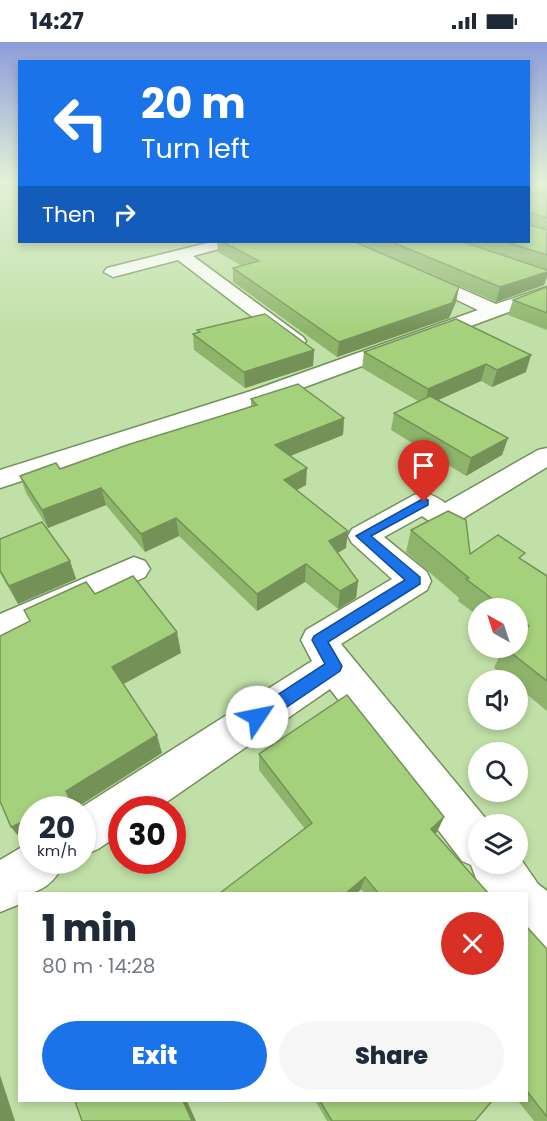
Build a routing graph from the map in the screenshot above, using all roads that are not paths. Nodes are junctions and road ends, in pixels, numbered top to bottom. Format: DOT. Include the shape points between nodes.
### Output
graph roads {
  1 [pos="224,243"];
  2 [pos="345,243"];
  3 [pos="180,254"];
  4 [pos="113,272"];
  5 [pos="544,282"];
  6 [pos="496,311"];
  7 [pos="319,358"];
  8 [pos="547,456"];
  9 [pos="0,480"];
  10 [pos="134,569"];
  11 [pos="0,629"];
  12 [pos="334,666"];
  13 [pos="96,824"];
  14 [pos="468,833"];
  15 [pos="21,874"];
  16 [pos="502,874"];
  17 [pos="0,888"];
  18 [pos="516,892"];
  19 [pos="528,906"];
  20 [pos="547,930"];
  1 -- 3 [label="street"];
  2 -- 6 [label="street"];
  3 -- 4 [label="street"];
  3 -- 7 [label="street"];
  5 -- 6 [label="street"];
  6 -- 7 [label="street"];
  7 -- 9 [label="street" via="259,396"];
  8 -- 12 [label="street" via="443,517 424,502 363,536 415,580 319,640"];
  10 -- 11 [label="street"];
  12 -- 13 [label="street"];
  12 -- 14 [label="street"];
  15 -- 17 [label="street"];
  16 -- 18 [label="street"];
  19 -- 20 [label="street"];
}
